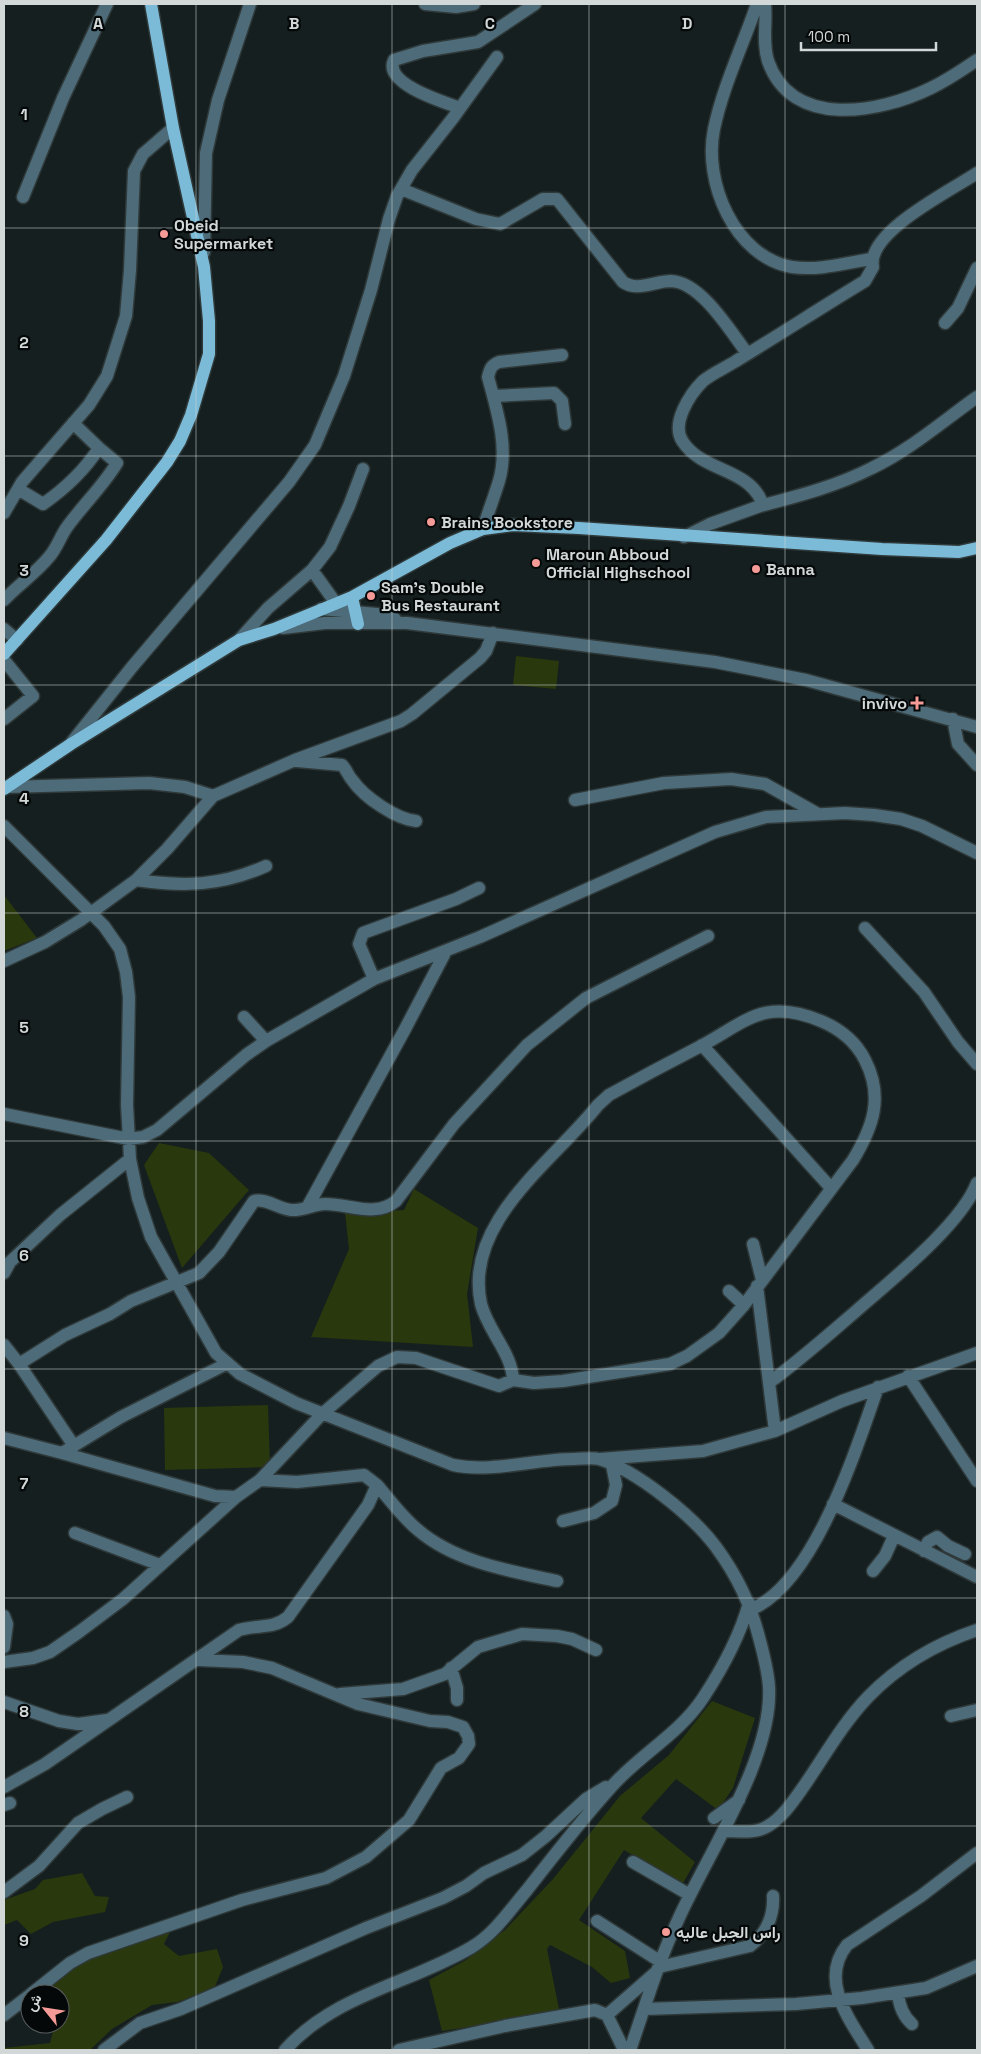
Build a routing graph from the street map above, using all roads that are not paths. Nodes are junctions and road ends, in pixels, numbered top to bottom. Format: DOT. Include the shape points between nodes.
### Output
graph roads {
  1 [pos="107,4"];
  2 [pos="151,4"];
  3 [pos="250,4"];
  4 [pos="425,4"];
  5 [pos="474,4"];
  6 [pos="535,4"];
  7 [pos="757,4"];
  8 [pos="765,4"];
  9 [pos="456,5"];
  10 [pos="496,57"];
  11 [pos="977,60"];
  12 [pos="460,108"];
  13 [pos="173,128"];
  14 [pos="977,174"];
  15 [pos="401,189"];
  16 [pos="23,197"];
  17 [pos="871,259"];
  18 [pos="204,267"];
  19 [pos="977,268"];
  20 [pos="945,323"];
  21 [pos="747,353"];
  22 [pos="562,355"];
  23 [pos="494,396"];
  24 [pos="977,397"];
  25 [pos="73,423"];
  26 [pos="565,424"];
  27 [pos="99,448"];
  28 [pos="362,469"];
  29 [pos="18,490"];
  30 [pos="760,506"];
  31 [pos="4,513"];
  32 [pos="483,529"];
  33 [pos="684,537"];
  34 [pos="977,548"];
  35 [pos="312,570"];
  36 [pos="352,597"];
  37 [pos="4,600"];
  38 [pos="336,602"];
  39 [pos="319,609"];
  40 [pos="357,618"];
  41 [pos="4,629"];
  42 [pos="274,629"];
  43 [pos="493,633"];
  44 [pos="17,640"];
  45 [pos="239,640"];
  46 [pos="4,654"];
  47 [pos="4,660"];
  48 [pos="4,719"];
  49 [pos="953,719"];
  50 [pos="977,727"];
  51 [pos="70,744"];
  52 [pos="295,760"];
  53 [pos="977,765"];
  54 [pos="5,788"];
  55 [pos="214,796"];
  56 [pos="575,800"];
  57 [pos="818,814"];
  58 [pos="416,821"];
  59 [pos="4,826"];
  60 [pos="977,853"];
  61 [pos="266,866"];
  62 [pos="136,880"];
  63 [pos="479,888"];
  64 [pos="91,912"];
  65 [pos="865,928"];
  66 [pos="708,936"];
  67 [pos="446,951"];
  68 [pos="4,961"];
  69 [pos="374,979"];
  70 [pos="244,1017"];
  71 [pos="266,1041"];
  72 [pos="702,1045"];
  73 [pos="977,1064"];
  74 [pos="4,1114"];
  75 [pos="129,1140"];
  76 [pos="130,1159"];
  77 [pos="977,1183"];
  78 [pos="831,1188"];
  79 [pos="308,1206"];
  80 [pos="753,1244"];
  81 [pos="4,1273"];
  82 [pos="176,1281"];
  83 [pos="760,1283"];
  84 [pos="730,1291"];
  85 [pos="744,1304"];
  86 [pos="4,1346"];
  87 [pos="977,1353"];
  88 [pos="19,1364"];
  89 [pos="226,1364"];
  90 [pos="908,1376"];
  91 [pos="513,1380"];
  92 [pos="770,1382"];
  93 [pos="878,1387"];
  94 [pos="322,1414"];
  95 [pos="775,1431"];
  96 [pos="4,1438"];
  97 [pos="74,1446"];
  98 [pos="62,1453"];
  99 [pos="598,1459"];
  100 [pos="612,1465"];
  101 [pos="260,1480"];
  102 [pos="977,1481"];
  103 [pos="377,1485"];
  104 [pos="236,1497"];
  105 [pos="833,1504"];
  106 [pos="563,1521"];
  107 [pos="75,1533"];
  108 [pos="894,1536"];
  109 [pos="924,1551"];
  110 [pos="965,1554"];
  111 [pos="160,1566"];
  112 [pos="873,1571"];
  113 [pos="977,1577"];
  114 [pos="556,1580"];
  115 [pos="750,1606"];
  116 [pos="4,1616"];
  117 [pos="977,1630"];
  118 [pos="4,1647"];
  119 [pos="596,1650"];
  120 [pos="199,1660"];
  121 [pos="4,1662"];
  122 [pos="451,1668"];
  123 [pos="338,1695"];
  124 [pos="457,1700"];
  125 [pos="4,1702"];
  126 [pos="977,1710"];
  127 [pos="951,1716"];
  128 [pos="109,1719"];
  129 [pos="615,1782"];
  130 [pos="4,1787"];
  131 [pos="127,1797"];
  132 [pos="739,1800"];
  133 [pos="714,1818"];
  134 [pos="724,1831"];
  135 [pos="977,1853"];
  136 [pos="633,1862"];
  137 [pos="4,1892"];
  138 [pos="690,1895"];
  139 [pos="773,1896"];
  140 [pos="597,1921"];
  141 [pos="977,1966"];
  142 [pos="659,1967"];
  143 [pos="44,1984"];
  144 [pos="898,1992"];
  145 [pos="838,1999"];
  146 [pos="20,2003"];
  147 [pos="644,2009"];
  148 [pos="4,2015"];
  149 [pos="606,2016"];
  150 [pos="912,2024"];
  151 [pos="104,2050"];
  152 [pos="285,2050"];
  153 [pos="399,2050"];
  154 [pos="624,2050"];
  155 [pos="630,2050"];
  156 [pos="868,2050"];
  1 -- 16 [label="street" via="63,98"];
  2 -- 13 [label="main road"];
  3 -- 18 [label="street" via="218,100 206,153"];
  4 -- 9 [label="street"];
  5 -- 9 [label="street"];
  6 -- 12 [label="street" via="478,42 423,51 394,60 394,73 404,83 423,95"];
  7 -- 17 [label="street" via="730,75 714,130 711,150 713,173 724,207 734,225 759,251 790,267 826,266"];
  8 -- 11 [label="street" via="765,48 769,62 784,89 796,100 809,105 850,110 872,107 930,88"];
  10 -- 12 [label="street"];
  12 -- 15 [label="street"];
  13 -- 18 [label="main road"];
  13 -- 25 [label="street" via="143,154 134,171 125,324 107,376"];
  14 -- 17 [label="street" via="907,218 875,250"];
  15 -- 21 [label="street" via="500,224 544,199 556,199 623,282 638,286 671,282 695,289"];
  15 -- 51 [label="street" via="389,219 371,290 337,398 315,446 289,482"];
  17 -- 21 [label="street" via="873,267 865,280"];
  18 -- 44 [label="main road" via="209,320 208,354 191,415 180,441 148,489"];
  19 -- 20 [label="street" via="958,308"];
  21 -- 30 [label="street" via="703,382 684,409 680,434 682,441 697,457 752,486 761,500"];
  22 -- 23 [label="street" via="494,364 488,377"];
  23 -- 26 [label="street" via="554,393 562,401"];
  23 -- 32 [label="street" via="502,460"];
  24 -- 30 [label="street" via="872,469 806,494"];
  25 -- 27 [label="street"];
  25 -- 29 [label="street"];
  27 -- 29 [label="street" via="64,490 43,504"];
  27 -- 37 [label="street" via="117,463 107,479 76,514 48,558"];
  28 -- 35 [label="street" via="341,525 330,547"];
  29 -- 31 [label="street"];
  30 -- 33 [label="street"];
  32 -- 33 [label="main road" via="513,526 579,528"];
  32 -- 36 [label="main road" via="450,543"];
  33 -- 34 [label="main road" via="891,550 959,552"];
  35 -- 38 [label="street"];
  35 -- 45 [label="street" via="268,608"];
  36 -- 38 [label="main road"];
  36 -- 40 [label="main road"];
  38 -- 39 [label="main road"];
  39 -- 40 [label="street"];
  39 -- 42 [label="main road"];
  40 -- 42 [label="street"];
  40 -- 43 [label="street"];
  41 -- 44 [label="street"];
  42 -- 45 [label="main road"];
  43 -- 49 [label="street" via="715,662"];
  43 -- 52 [label="street" via="480,658 412,714"];
  44 -- 46 [label="main road"];
  45 -- 51 [label="main road"];
  47 -- 48 [label="street" via="33,696"];
  49 -- 50 [label="street"];
  49 -- 53 [label="street" via="958,744"];
  51 -- 54 [label="main road"];
  52 -- 55 [label="street"];
  52 -- 58 [label="street" via="342,765 357,787 382,806 401,818"];
  54 -- 55 [label="street" via="149,783 185,787"];
  55 -- 62 [label="street"];
  56 -- 57 [label="street" via="664,783 731,779 765,784"];
  57 -- 60 [label="street" via="901,819"];
  57 -- 67 [label="street" via="766,817 715,832"];
  59 -- 64 [label="street"];
  61 -- 62 [label="street" via="212,884 163,884"];
  62 -- 64 [label="street"];
  63 -- 69 [label="street" via="366,930 359,944"];
  64 -- 68 [label="street" via="45,942"];
  64 -- 75 [label="street" via="120,949 126,972 129,997"];
  65 -- 73 [label="street" via="924,992"];
  66 -- 79 [label="street" via="586,998 527,1045 454,1124 389,1207 373,1211 324,1204"];
  67 -- 69 [label="street"];
  67 -- 79 [label="street"];
  69 -- 71 [label="street"];
  70 -- 71 [label="street"];
  71 -- 75 [label="street" via="157,1130"];
  72 -- 78 [label="street"];
  72 -- 78 [label="street" via="747,1019 790,1010 832,1026 851,1040 872,1073 874,1118 866,1139"];
  72 -- 91 [label="street" via="608,1096 507,1206 483,1252 479,1284 488,1322 512,1366"];
  74 -- 75 [label="street"];
  75 -- 76 [label="street"];
  76 -- 81 [label="street" via="60,1215 10,1262"];
  76 -- 82 [label="street" via="151,1237"];
  77 -- 92 [label="street" via="966,1204 928,1246 809,1354"];
  78 -- 83 [label="street"];
  79 -- 82 [label="street" via="291,1210 254,1201 208,1265 199,1273"];
  80 -- 83 [label="street"];
  82 -- 88 [label="street" via="65,1335"];
  82 -- 89 [label="street" via="206,1340"];
  83 -- 85 [label="street"];
  83 -- 92 [label="street"];
  84 -- 85 [label="street"];
  85 -- 91 [label="street" via="720,1333 670,1364 563,1381 534,1383"];
  86 -- 88 [label="street"];
  87 -- 90 [label="street"];
  88 -- 97 [label="street"];
  89 -- 94 [label="street"];
  89 -- 97 [label="street" via="120,1417"];
  90 -- 93 [label="street"];
  90 -- 102 [label="street"];
  91 -- 94 [label="street" via="506,1385 492,1385 416,1358 397,1357 378,1366"];
  92 -- 95 [label="street"];
  93 -- 95 [label="street"];
  93 -- 105 [label="street"];
  94 -- 99 [label="street" via="453,1466 479,1469 555,1459"];
  94 -- 101 [label="street"];
  95 -- 99 [label="street" via="687,1454"];
  96 -- 98 [label="street"];
  97 -- 98 [label="street"];
  98 -- 104 [label="street" via="215,1496"];
  99 -- 100 [label="street"];
  100 -- 106 [label="street" via="616,1485 612,1501 594,1513"];
  100 -- 115 [label="street" via="660,1495 704,1532 735,1575"];
  101 -- 103 [label="street" via="297,1482 364,1475"];
  101 -- 104 [label="street"];
  103 -- 114 [label="street" via="416,1529 436,1544 506,1570"];
  103 -- 120 [label="street" via="368,1505 288,1617 272,1626 239,1630"];
  104 -- 111 [label="street"];
  105 -- 108 [label="street"];
  105 -- 115 [label="street" via="794,1572 778,1593"];
  107 -- 111 [label="street"];
  108 -- 109 [label="street"];
  108 -- 112 [label="street" via="886,1556"];
  109 -- 110 [label="street" via="928,1542 937,1537"];
  109 -- 113 [label="street"];
  111 -- 121 [label="street" via="123,1600 50,1652"];
  115 -- 129 [label="street" via="732,1647 702,1700 665,1740"];
  115 -- 132 [label="street" via="769,1688 768,1708"];
  116 -- 118 [label="street" via="7,1624"];
  117 -- 134 [label="street" via="924,1652 868,1698 796,1798 768,1826 756,1831"];
  119 -- 122 [label="street" via="572,1639 522,1634 478,1647"];
  120 -- 123 [label="street" via="243,1662 272,1668"];
  120 -- 128 [label="street"];
  122 -- 123 [label="street" via="445,1674 403,1689"];
  122 -- 124 [label="street"];
  123 -- 143 [label="street" via="358,1704 457,1725 466,1732 469,1744 459,1758 441,1768 409,1820 366,1857 326,1878 197,1914 88,1953"];
  125 -- 128 [label="street" via="59,1721 78,1724"];
  126 -- 127 [label="street"];
  128 -- 130 [label="street"];
  129 -- 151 [label="street" via="586,1799 522,1855 484,1873 444,1898 350,1934 181,2009 140,2023"];
  129 -- 152 [label="street" via="488,1935 437,1966 364,1994 324,2016 299,2034"];
  131 -- 137 [label="street" via="78,1823 39,1866"];
  132 -- 133 [label="street"];
  132 -- 134 [label="street"];
  134 -- 138 [label="street"];
  135 -- 145 [label="street" via="921,1896 847,1945 836,1969"];
  136 -- 138 [label="street"];
  138 -- 142 [label="street"];
  139 -- 142 [label="street" via="774,1911 769,1922 750,1946"];
  140 -- 142 [label="street"];
  141 -- 144 [label="street" via="926,1988"];
  142 -- 147 [label="street"];
  142 -- 149 [label="street"];
  144 -- 145 [label="street"];
  144 -- 150 [label="street" via="906,2020"];
  145 -- 147 [label="street" via="796,2004"];
  145 -- 156 [label="street"];
  146 -- 148 [label="street"];
  147 -- 155 [label="street"];
  149 -- 153 [label="street" via="595,2010"];
  149 -- 154 [label="street"];
}
